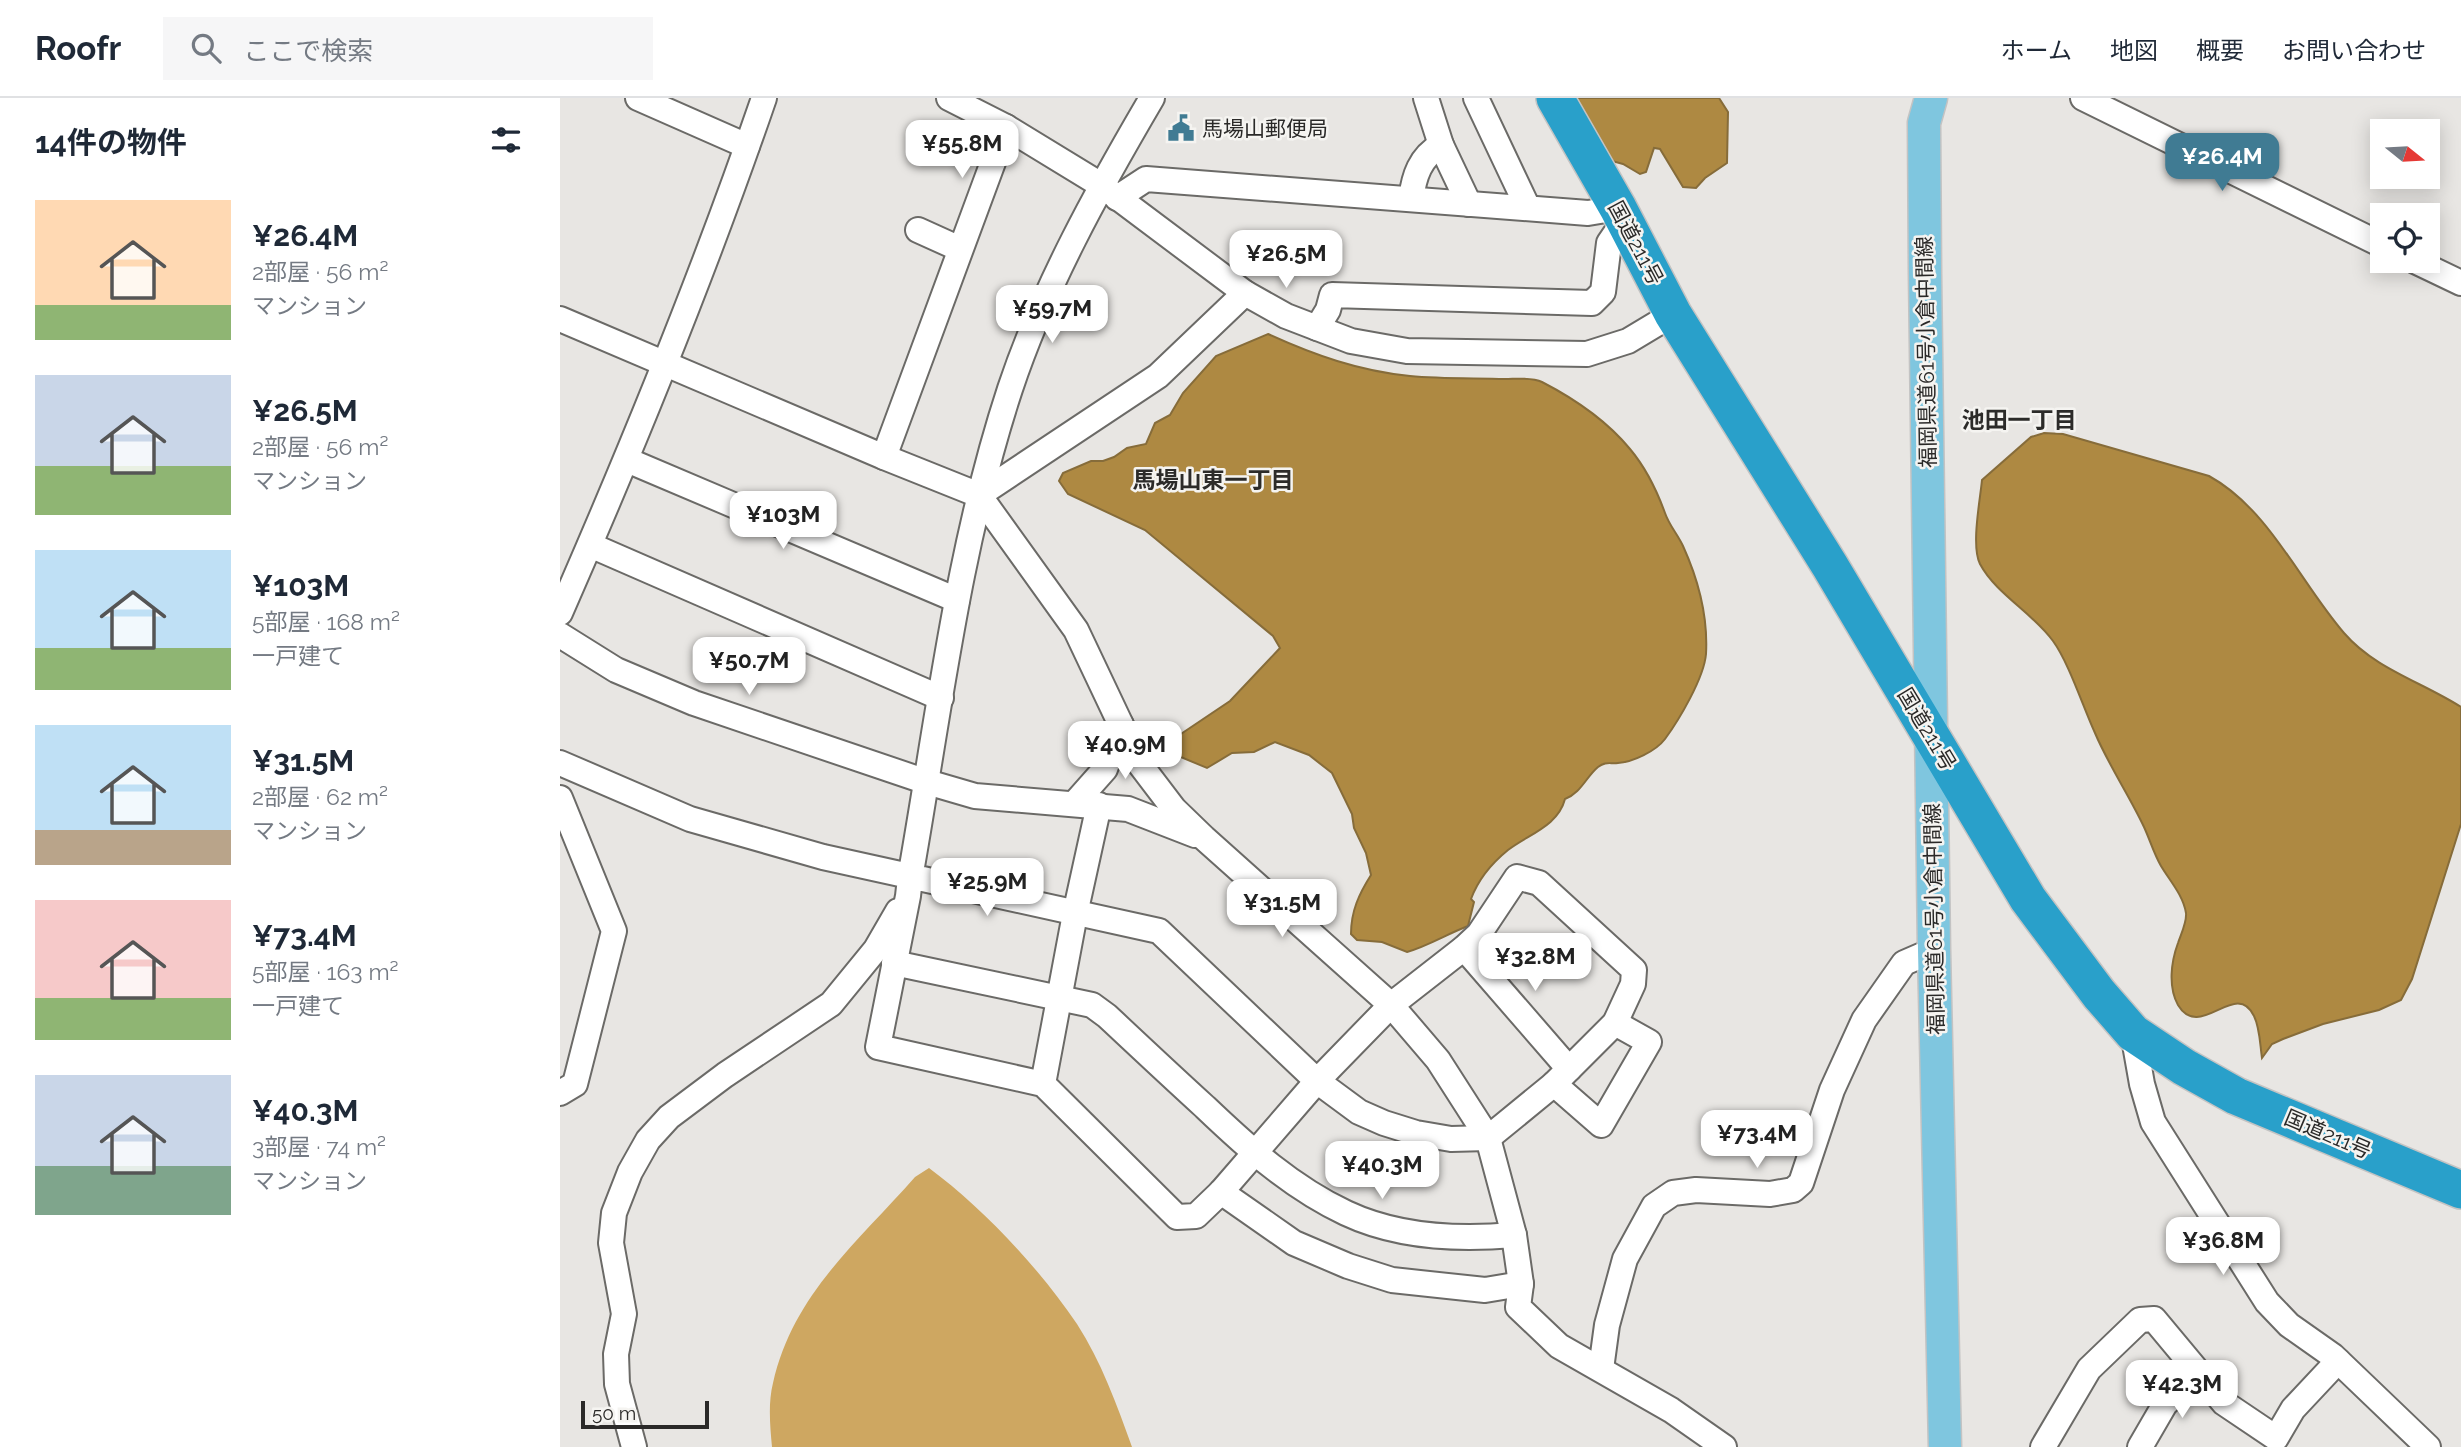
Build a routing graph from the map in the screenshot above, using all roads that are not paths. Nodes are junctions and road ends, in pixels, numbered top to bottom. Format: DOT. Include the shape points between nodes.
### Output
graph roads {
  1 [pos="638,98"];
  2 [pos="764,98"];
  3 [pos="949,98"];
  4 [pos="1152,98"];
  5 [pos="1426,98"];
  6 [pos="1476,98"];
  7 [pos="1555,98"];
  8 [pos="1931,98"];
  9 [pos="2083,98"];
  10 [pos="1006,127"];
  11 [pos="1441,145"];
  12 [pos="747,146"];
  13 [pos="1109,191"];
  14 [pos="1411,199"];
  15 [pos="1469,204"];
  16 [pos="1528,208"];
  17 [pos="1621,214"];
  18 [pos="918,230"];
  19 [pos="2370,239"];
  20 [pos="960,249"];
  21 [pos="2440,273"];
  22 [pos="2461,283"];
  23 [pos="1245,293"];
  24 [pos="1673,314"];
  25 [pos="560,319"];
  26 [pos="1317,328"];
  27 [pos="666,364"];
  28 [pos="884,457"];
  29 [pos="627,460"];
  30 [pos="979,495"];
  31 [pos="590,545"];
  32 [pos="957,600"];
  33 [pos="560,613"];
  34 [pos="560,635"];
  35 [pos="941,698"];
  36 [pos="1121,725"];
  37 [pos="1931,737"];
  38 [pos="560,763"];
  39 [pos="927,782"];
  40 [pos="560,798"];
  41 [pos="1074,804"];
  42 [pos="1099,806"];
  43 [pos="1203,838"];
  44 [pos="909,887"];
  45 [pos="1075,914"];
  46 [pos="1464,948"];
  47 [pos="1934,950"];
  48 [pos="894,963"];
  49 [pos="1059,997"];
  50 [pos="1391,1005"];
  51 [pos="1615,1023"];
  52 [pos="2133,1033"];
  53 [pos="1562,1077"];
  54 [pos="1317,1081"];
  55 [pos="1043,1084"];
  56 [pos="560,1093"];
  57 [pos="1488,1138"];
  58 [pos="1254,1153"];
  59 [pos="2461,1190"];
  60 [pos="1221,1192"];
  61 [pos="1514,1235"];
  62 [pos="1521,1284"];
  63 [pos="2337,1361"];
  64 [pos="1601,1370"];
  65 [pos="2198,1373"];
  66 [pos="2273,1442"];
  67 [pos="634,1447"];
  68 [pos="1724,1447"];
  69 [pos="1945,1447"];
  70 [pos="2043,1447"];
  71 [pos="2140,1447"];
  72 [pos="2428,1447"];
  1 -- 12 [label="street"];
  2 -- 12 [label="street"];
  3 -- 10 [label="street"];
  4 -- 13 [label="street"];
  5 -- 11 [label="street"];
  6 -- 16 [label="street"];
  7 -- 17 [label="highway, 国道211号"];
  8 -- 37 [label="main road, 福岡県道61号小倉中間線" via="1924,123 1924,191"];
  9 -- 19 [label="street"];
  10 -- 13 [label="street"];
  10 -- 20 [label="street"];
  11 -- 14 [label="street" via="1421,163"];
  11 -- 15 [label="street"];
  12 -- 27 [label="street"];
  13 -- 14 [label="street" via="1146,179"];
  13 -- 23 [label="street"];
  13 -- 30 [label="street" via="1053,283 1011,386"];
  14 -- 15 [label="street"];
  15 -- 16 [label="street"];
  16 -- 17 [label="street"];
  17 -- 24 [label="highway, 国道211号"];
  17 -- 26 [label="street" via="1609,243 1603,292 1592,303 1332,295"];
  18 -- 20 [label="street"];
  20 -- 28 [label="street"];
  21 -- 22 [label="street"];
  23 -- 26 [label="street"];
  23 -- 30 [label="street" via="1158,376"];
  24 -- 26 [label="street" via="1628,341 1587,354 1407,351 1352,341"];
  24 -- 37 [label="highway, 国道211号"];
  25 -- 27 [label="street"];
  27 -- 28 [label="street"];
  27 -- 29 [label="street"];
  28 -- 30 [label="street"];
  29 -- 31 [label="street"];
  29 -- 32 [label="street"];
  30 -- 32 [label="street"];
  30 -- 36 [label="street" via="1076,630"];
  31 -- 33 [label="street"];
  31 -- 35 [label="street"];
  32 -- 35 [label="street"];
  34 -- 39 [label="street" via="616,670 694,702"];
  35 -- 39 [label="street"];
  36 -- 41 [label="street" via="1105,769"];
  36 -- 43 [label="street" via="1139,763"];
  37 -- 47 [label="main road, 福岡県道61号小倉中間線"];
  37 -- 52 [label="highway, 国道211号" via="2028,899"];
  38 -- 44 [label="street" via="690,818"];
  39 -- 41 [label="street" via="975,796"];
  39 -- 44 [label="street"];
  40 -- 56 [label="street" via="614,931 575,1084"];
  41 -- 42 [label="street"];
  42 -- 43 [label="street" via="1128,809"];
  42 -- 45 [label="street"];
  43 -- 50 [label="street"];
  44 -- 45 [label="street"];
  44 -- 48 [label="street"];
  44 -- 67 [label="street" via="876,949 831,1004 669,1117 648,1140 630,1172 614,1213 611,1242 624,1314 616,1354 617,1384"];
  45 -- 49 [label="street"];
  45 -- 54 [label="street" via="1158,931"];
  46 -- 50 [label="street"];
  46 -- 51 [label="street" via="1479,934 1517,877 1539,883 1634,970 1633,984"];
  46 -- 53 [label="street"];
  47 -- 64 [label="street" via="1904,963 1864,1020 1832,1090 1801,1183 1793,1190 1770,1194 1673,1193 1654,1206 1625,1259 1606,1325"];
  47 -- 69 [label="main road, 福岡県道61号小倉中間線"];
  48 -- 49 [label="street"];
  48 -- 55 [label="street" via="878,1047"];
  49 -- 55 [label="street"];
  49 -- 58 [label="street" via="1091,1005 1107,1016"];
  50 -- 54 [label="street"];
  50 -- 57 [label="street" via="1438,1060"];
  51 -- 53 [label="street"];
  51 -- 53 [label="street" via="1649,1042 1601,1125"];
  52 -- 59 [label="highway, 国道211号" via="2236,1096"];
  52 -- 63 [label="street" via="2153,1122 2192,1185 2267,1302"];
  53 -- 57 [label="street"];
  54 -- 57 [label="street" via="1359,1112 1384,1123 1451,1139"];
  54 -- 58 [label="street"];
  55 -- 60 [label="street" via="1177,1217 1196,1216"];
  57 -- 61 [label="street"];
  58 -- 60 [label="street"];
  58 -- 61 [label="street" via="1290,1181 1347,1214 1410,1232 1477,1238"];
  60 -- 62 [label="street" via="1294,1243 1348,1266 1404,1281 1485,1290"];
  61 -- 62 [label="street"];
  62 -- 64 [label="street" via="1518,1307 1559,1346"];
  63 -- 66 [label="street" via="2293,1409"];
  63 -- 72 [label="street"];
  64 -- 68 [label="street"];
  65 -- 66 [label="street" via="2224,1403"];
  65 -- 70 [label="street" via="2154,1319 2140,1320 2089,1369"];
  65 -- 71 [label="street" via="2165,1404"];
}
